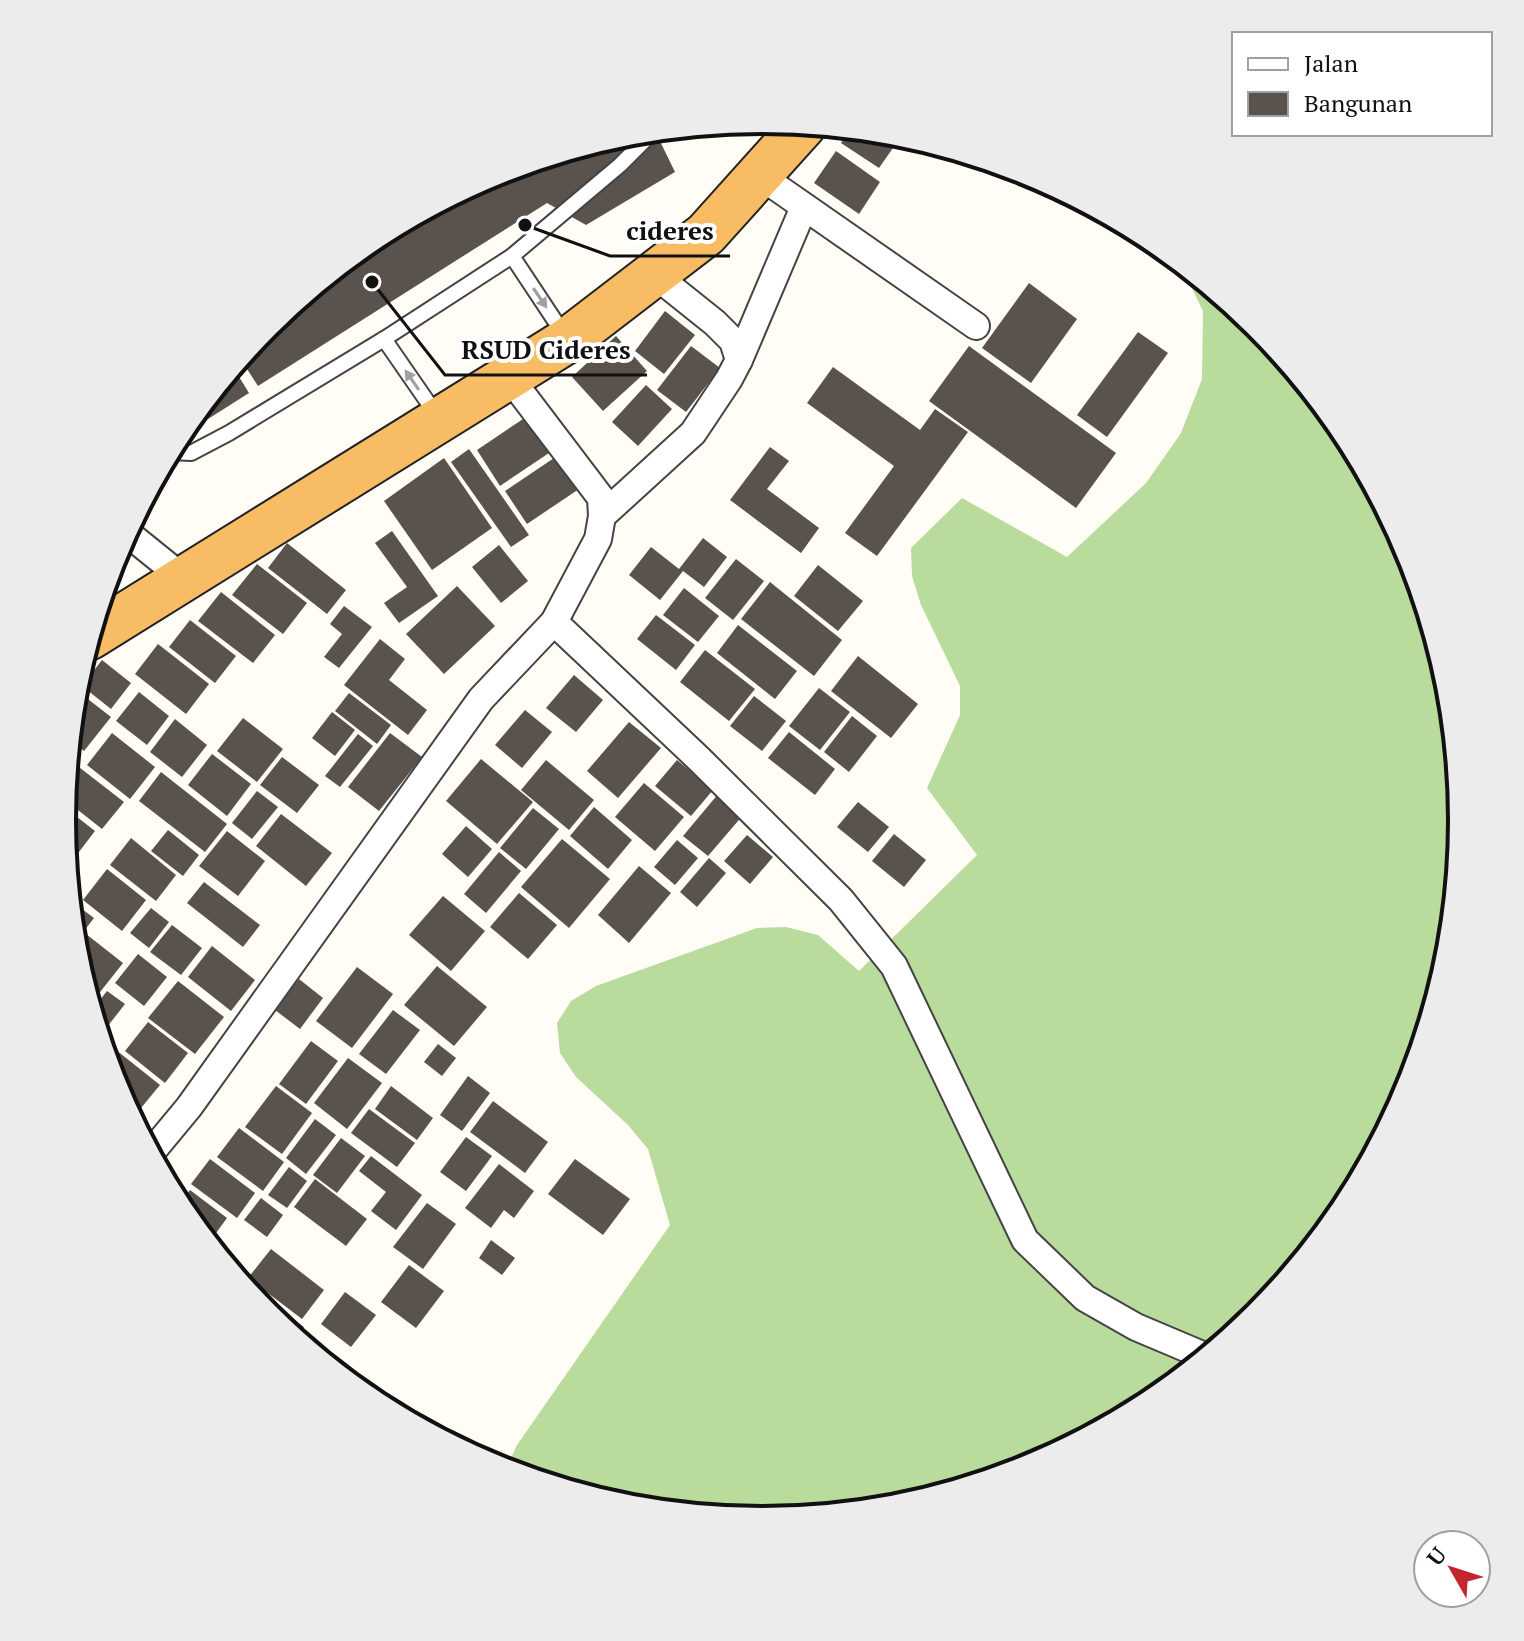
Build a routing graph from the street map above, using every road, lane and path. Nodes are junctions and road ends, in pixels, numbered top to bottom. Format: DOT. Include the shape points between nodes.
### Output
graph roads {
  1 [pos="795,135"];
  2 [pos="639,146"];
  3 [pos="759,175"];
  4 [pos="804,207"];
  5 [pos="512,256"];
  6 [pos="655,275"];
  7 [pos="976,326"];
  8 [pos="384,339"];
  9 [pos="568,340"];
  10 [pos="739,360"];
  11 [pos="510,378"];
  12 [pos="441,420"];
  13 [pos="183,453"];
  14 [pos="602,516"];
  15 [pos="136,540"];
  16 [pos="183,578"];
  17 [pos="554,622"];
  18 [pos="103,629"];
  19 [pos="158,1144"];
  20 [pos="1195,1352"];
  1 -- 3 [label="highway"];
  2 -- 5 [label="lane"];
  3 -- 4 [label="street"];
  3 -- 6 [label="highway" via="706,234"];
  4 -- 7 [label="street"];
  4 -- 10 [label="street"];
  5 -- 8 [label="lane"];
  5 -- 9 [label="lane, one-way"];
  6 -- 9 [label="highway"];
  6 -- 10 [label="street" via="733,341"];
  12 -- 8 [label="lane, one-way"];
  8 -- 13 [label="lane" via="203,447"];
  9 -- 11 [label="highway"];
  10 -- 14 [label="street" via="693,433"];
  11 -- 12 [label="highway"];
  11 -- 14 [label="street" via="601,498"];
  12 -- 16 [label="highway"];
  14 -- 17 [label="street" via="598,539"];
  15 -- 16 [label="street"];
  16 -- 18 [label="highway"];
  17 -- 19 [label="street" via="481,699"];
  17 -- 20 [label="street" via="841,900 894,966 1025,1240 1085,1298"];
}
